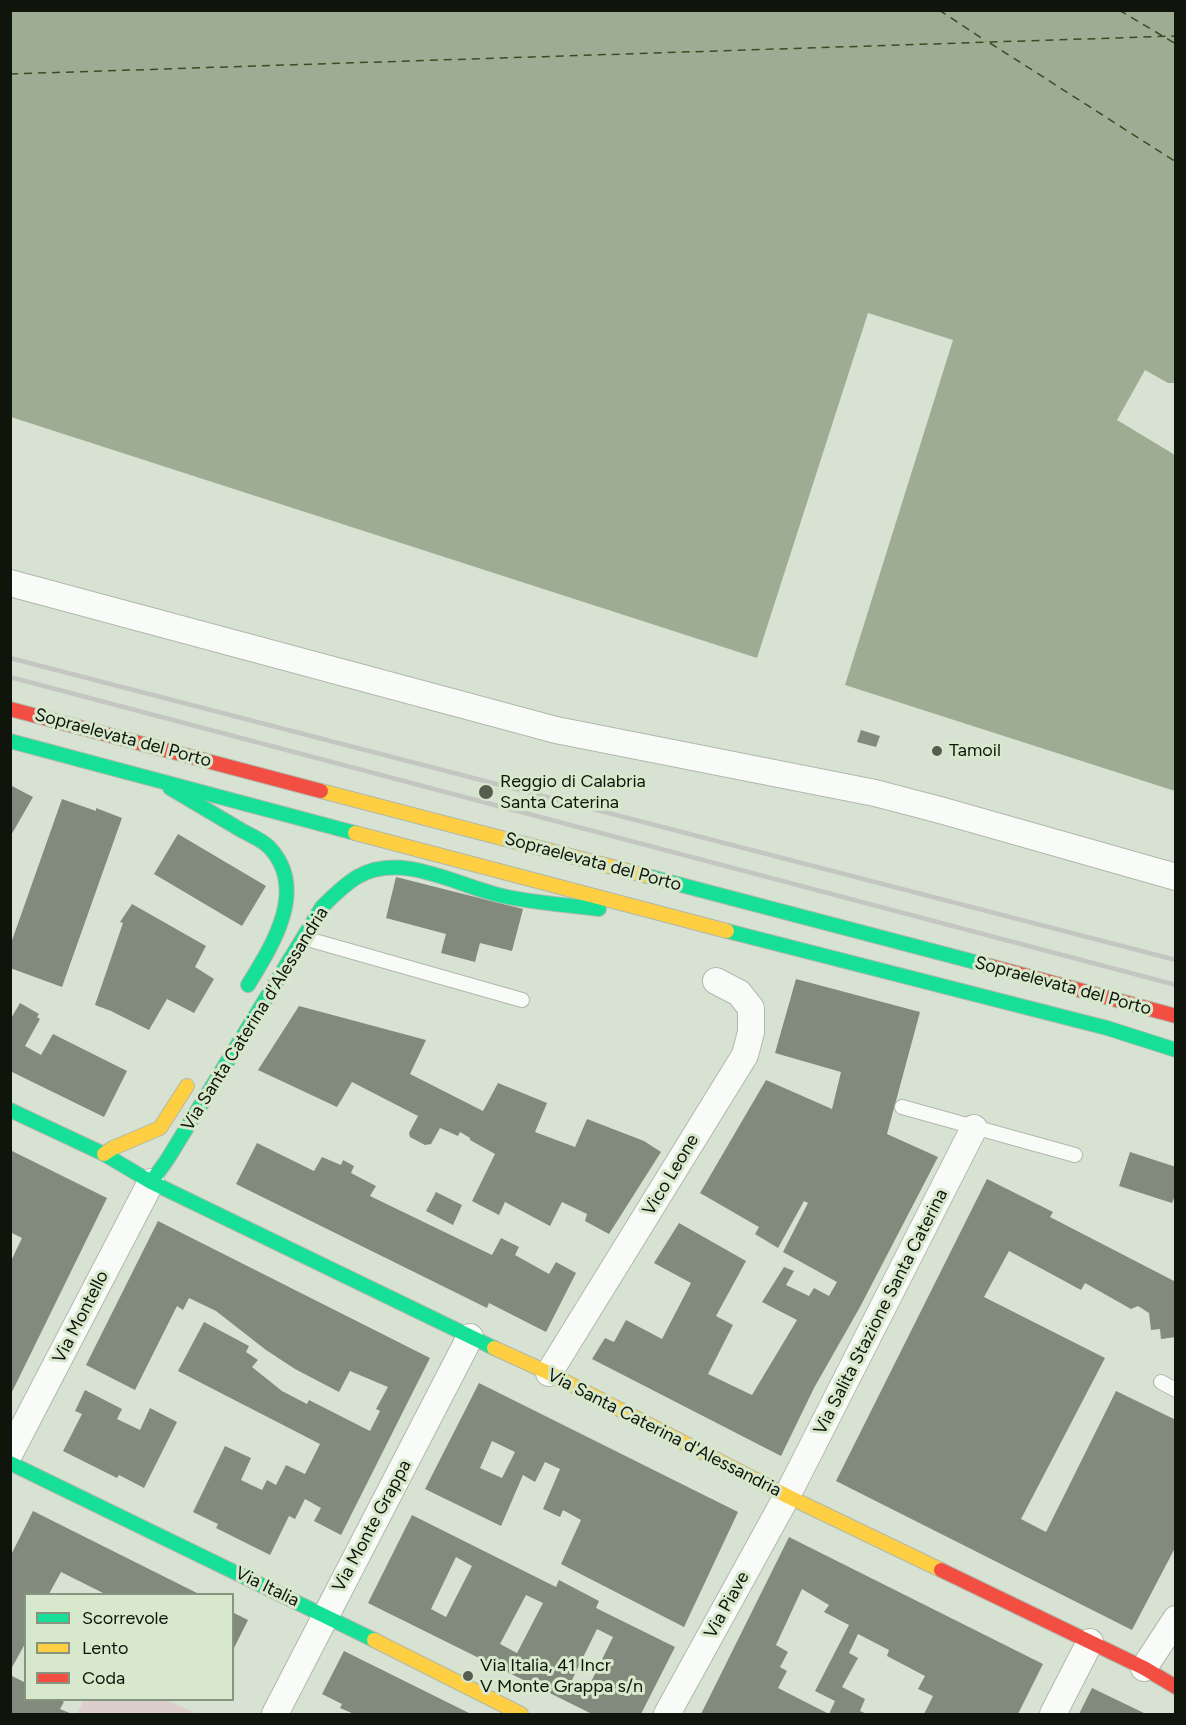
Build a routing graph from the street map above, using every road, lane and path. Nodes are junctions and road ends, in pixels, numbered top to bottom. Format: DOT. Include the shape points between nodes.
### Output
graph roads {
  1 [pos="10,583"];
  2 [pos="10,709"];
  3 [pos="10,741"];
  4 [pos="158,780"];
  5 [pos="1176,877"];
  6 [pos="690,922"];
  7 [pos="279,930"];
  8 [pos="303,938"];
  9 [pos="716,981"];
  10 [pos="239,1000"];
  11 [pos="522,1000"];
  12 [pos="1176,1016"];
  13 [pos="1176,1050"];
  14 [pos="197,1070"];
  15 [pos="902,1107"];
  16 [pos="10,1110"];
  17 [pos="974,1128"];
  18 [pos="104,1154"];
  19 [pos="1075,1155"];
  20 [pos="151,1182"];
  21 [pos="470,1337"];
  22 [pos="549,1373"];
  23 [pos="1161,1382"];
  24 [pos="1176,1390"];
  25 [pos="10,1453"];
  26 [pos="10,1463"];
  27 [pos="787,1496"];
  28 [pos="325,1615"];
  29 [pos="1176,1618"];
  30 [pos="1090,1642"];
  31 [pos="1144,1668"];
  32 [pos="1176,1687"];
  33 [pos="274,1714"];
  34 [pos="521,1714"];
  35 [pos="668,1714"];
  36 [pos="1053,1714"];
  1 -- 5 [label="street" via="556,730 875,793"];
  2 -- 12 [label="street, Sopraelevata del Porto"];
  3 -- 4 [label="street, Sopraelevata del Porto"];
  4 -- 6 [label="street, Sopraelevata del Porto"];
  4 -- 7 [label="street, Via Santa Caterina d'Alessandria" via="246,832 274,854 284,874 286,890"];
  6 -- 8 [label="street, Via Santa Caterina d'Alessandria" via="503,896 411,869 390,867 371,870 343,886 322,907"];
  6 -- 13 [label="street, Sopraelevata del Porto" via="1107,1028"];
  7 -- 8 [label="lane"];
  7 -- 10 [label="street, Via Santa Caterina d'Alessandria"];
  8 -- 11 [label="lane"];
  8 -- 20 [label="street, Via Santa Caterina d'Alessandria"];
  9 -- 22 [label="street, Vico Leone" via="739,993 751,1008 751,1032 745,1055"];
  14 -- 18 [label="street, Via Santa Caterina d'Alessandria" via="159,1128"];
  15 -- 17 [label="lane"];
  16 -- 18 [label="street, Via Santa Caterina d'Alessandria"];
  17 -- 19 [label="lane"];
  17 -- 27 [label="street, Via Salita Stazione Santa Caterina"];
  18 -- 20 [label="street, Via Santa Caterina d'Alessandria"];
  20 -- 21 [label="street, Via Santa Caterina d'Alessandria"];
  20 -- 25 [label="street, Via Montello"];
  21 -- 22 [label="street, Via Santa Caterina d'Alessandria"];
  21 -- 28 [label="street, Via Monte Grappa"];
  22 -- 27 [label="street, Via Santa Caterina d'Alessandria"];
  23 -- 24 [label="lane"];
  26 -- 28 [label="street, Via Italia"];
  27 -- 30 [label="street, Via Santa Caterina d'Alessandria"];
  27 -- 35 [label="street, Via Piave"];
  28 -- 33 [label="street, Via Monte Grappa"];
  28 -- 34 [label="street, Via Italia"];
  29 -- 31 [label="street"];
  30 -- 31 [label="street, Via Santa Caterina d'Alessandria"];
  30 -- 36 [label="street"];
  31 -- 32 [label="street, Via Santa Caterina d'Alessandria"];
}
